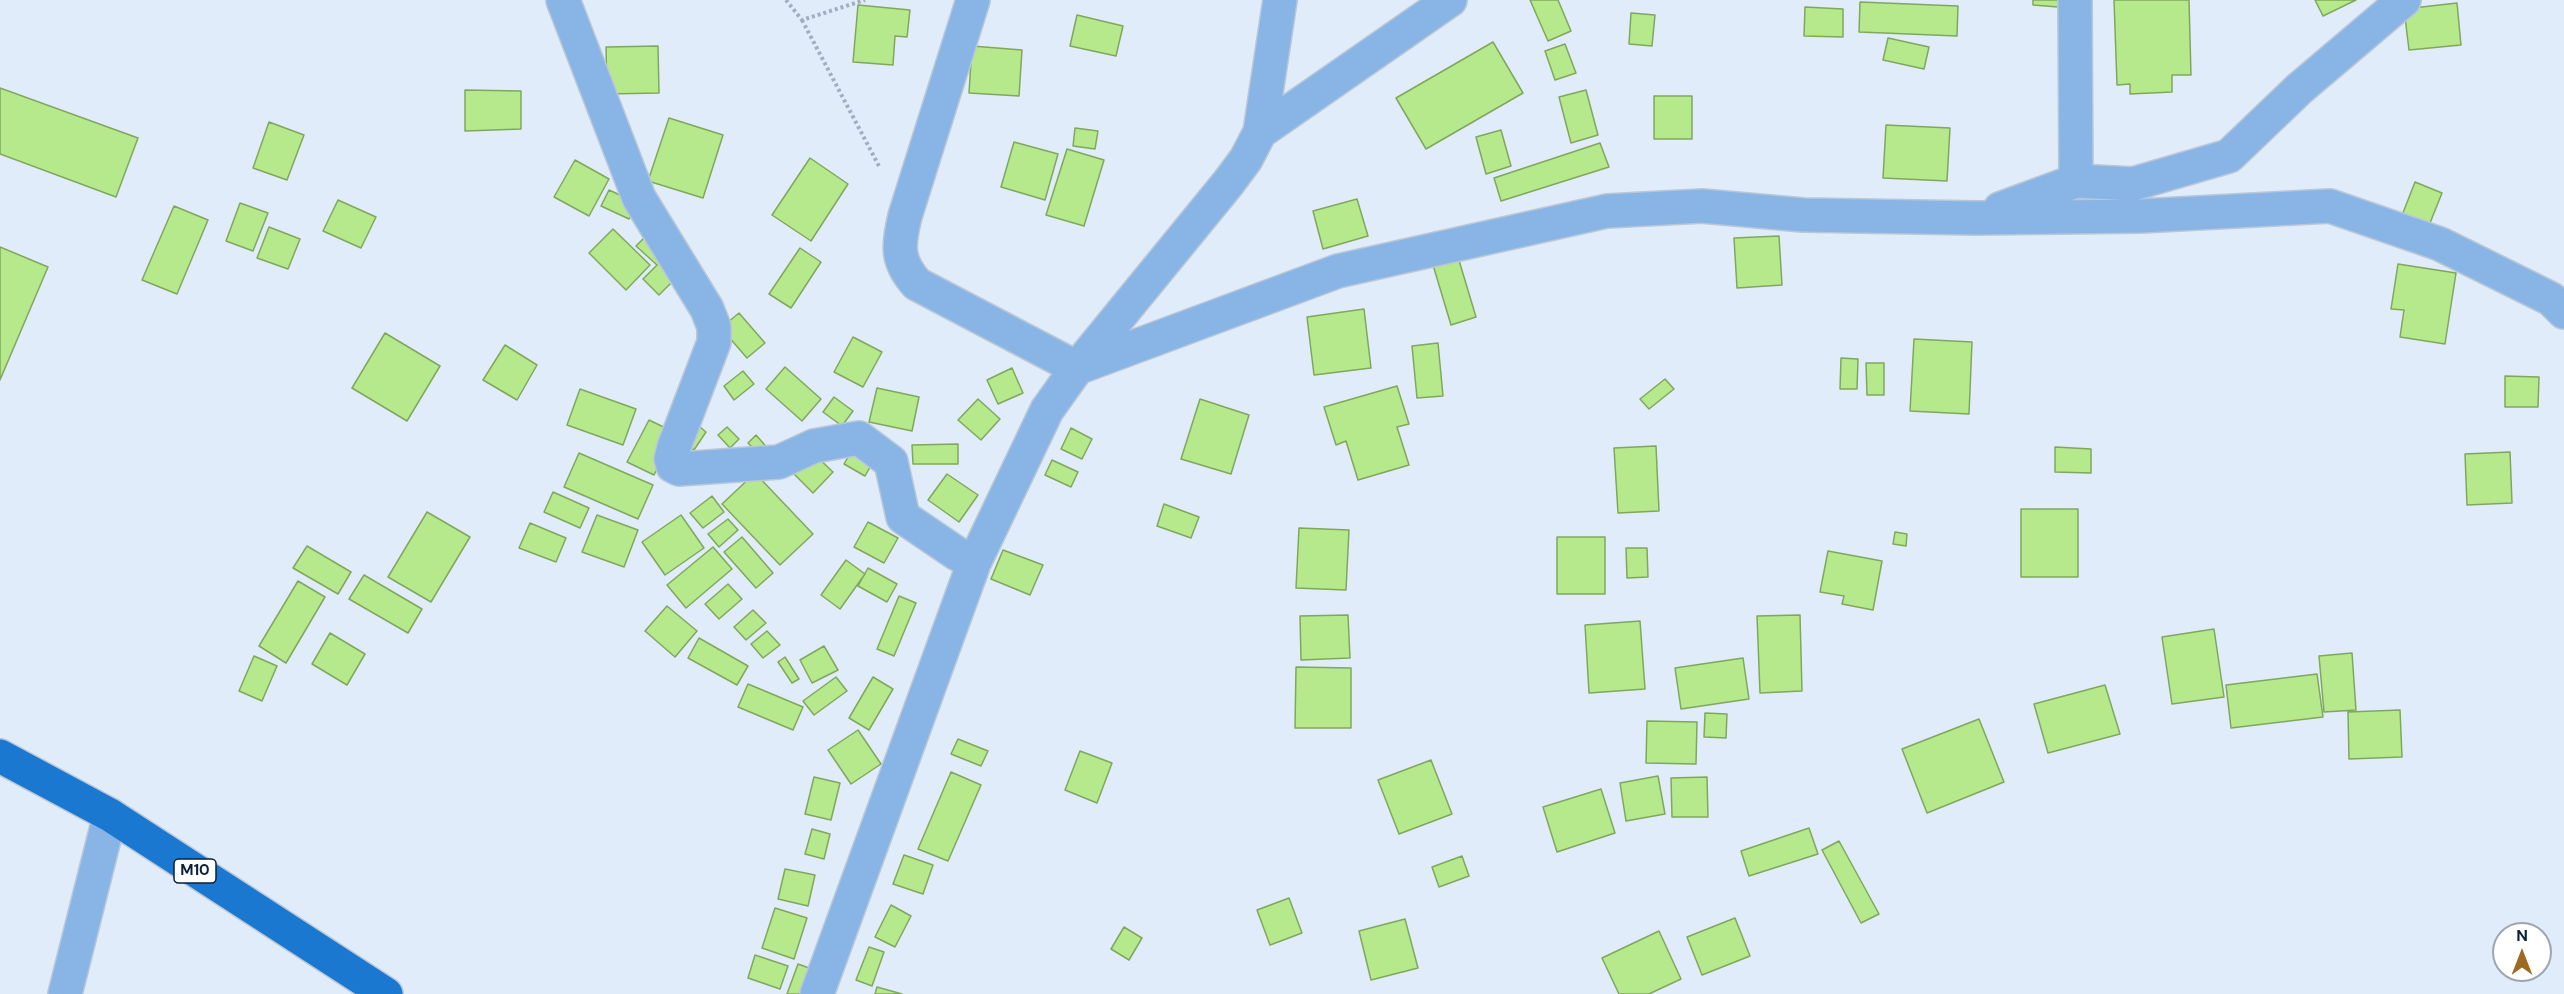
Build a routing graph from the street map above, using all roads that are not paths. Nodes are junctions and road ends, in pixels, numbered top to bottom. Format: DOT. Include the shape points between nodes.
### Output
graph roads {
  1 [pos="563,0"];
  2 [pos="973,0"];
  3 [pos="1280,0"];
  4 [pos="1450,0"];
  5 [pos="2075,0"];
  6 [pos="2404,0"];
  7 [pos="1260,132"];
  8 [pos="2076,181"];
  9 [pos="1976,218"];
  10 [pos="2564,312"];
  11 [pos="1077,368"];
  12 [pos="974,563"];
  13 [pos="0,756"];
  14 [pos="110,815"];
  15 [pos="65,994"];
  16 [pos="386,994"];
  17 [pos="818,994"];
  1 -- 12 [label="street" via="639,198 714,327 714,342 674,447 673,466 680,469 779,462 814,446 859,438 891,462 903,517"];
  2 -- 11 [label="street" via="905,216 900,256 905,271 917,284"];
  3 -- 7 [label="street"];
  4 -- 7 [label="street"];
  5 -- 8 [label="street"];
  6 -- 8 [label="street" via="2300,88 2229,156 2133,184"];
  7 -- 11 [label="street" via="1229,182"];
  8 -- 9 [label="street"];
  9 -- 10 [label="street" via="2141,216 2330,206 2440,244 2551,299"];
  9 -- 11 [label="street" via="1803,215 1702,206 1607,211 1338,271"];
  11 -- 12 [label="street" via="1047,410"];
  12 -- 17 [label="street"];
  13 -- 14 [label="highway, M10"];
  14 -- 15 [label="street"];
  14 -- 16 [label="highway, M10"];
}
